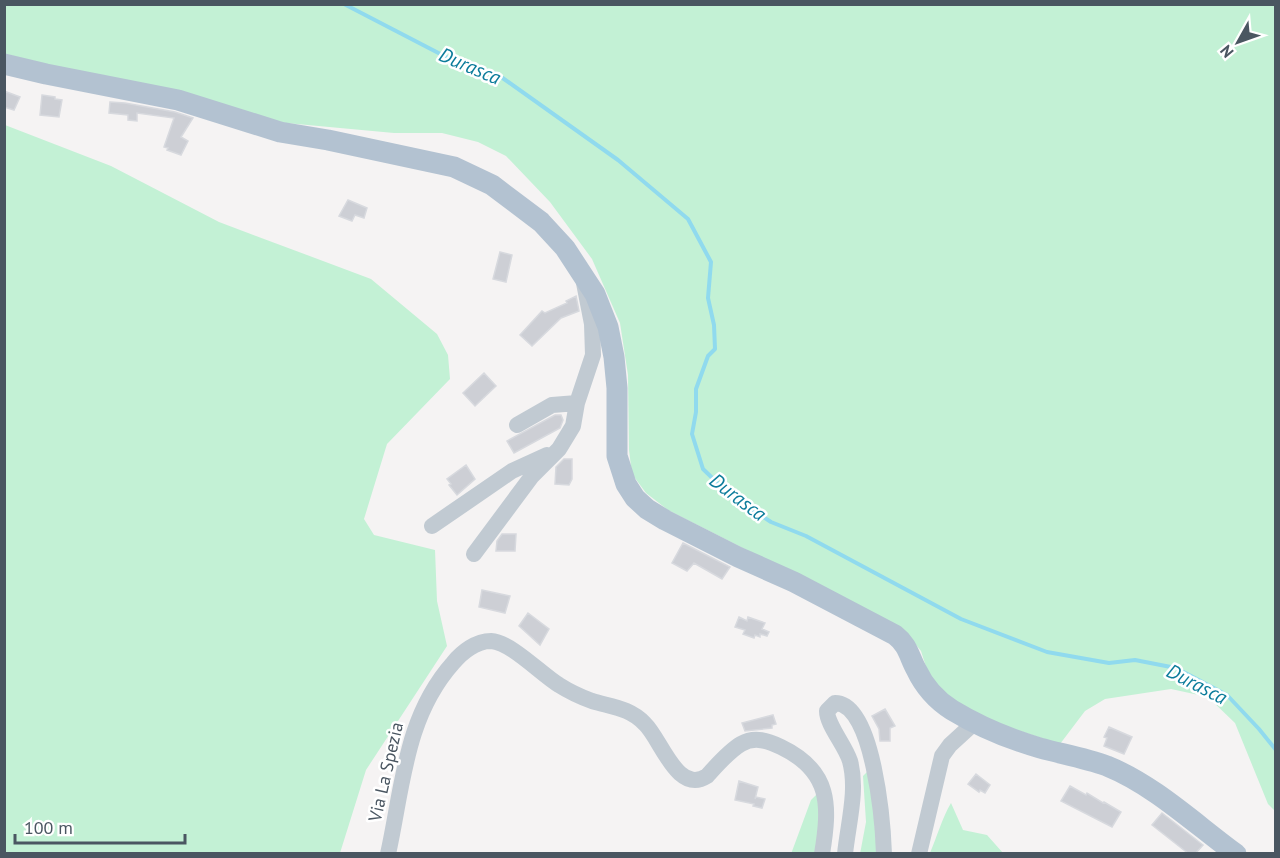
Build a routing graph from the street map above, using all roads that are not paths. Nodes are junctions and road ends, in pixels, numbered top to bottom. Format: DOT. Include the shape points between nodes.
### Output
graph roads {
  1 [pos="4,64"];
  2 [pos="581,271"];
  3 [pos="577,403"];
  4 [pos="517,425"];
  5 [pos="559,449"];
  6 [pos="516,511"];
  7 [pos="496,523"];
  8 [pos="432,526"];
  9 [pos="474,554"];
  10 [pos="974,723"];
  11 [pos="388,854"];
  12 [pos="822,854"];
  13 [pos="845,854"];
  14 [pos="884,854"];
  15 [pos="919,854"];
  16 [pos="1236,854"];
  1 -- 2 [label="main road" via="178,100 280,132 454,167 492,185 541,222"];
  2 -- 3 [label="street" via="592,324 592,355"];
  2 -- 10 [label="main road" via="608,327 617,388 617,456 635,498 665,520 895,635 909,650 915,668 935,698"];
  3 -- 4 [label="street" via="552,405"];
  3 -- 5 [label="street" via="573,426"];
  5 -- 7 [label="street" via="532,476"];
  5 -- 8 [label="street" via="512,471"];
  6 -- 7 [label="street"];
  7 -- 9 [label="street"];
  10 -- 15 [label="street" via="942,756"];
  10 -- 16 [label="main road" via="1000,736 1107,766 1154,793"];
  11 -- 12 [label="street, Via La Spezia" via="411,739 423,707 436,682 459,655 491,641 504,645 575,694 635,714 653,731 673,767 693,780 707,776 736,748 752,740 761,739 788,750 812,769 824,791 827,823"];
  13 -- 14 [label="street" via="853,775 843,742 828,721 829,708 835,703 844,704 852,713 872,755"];
}
